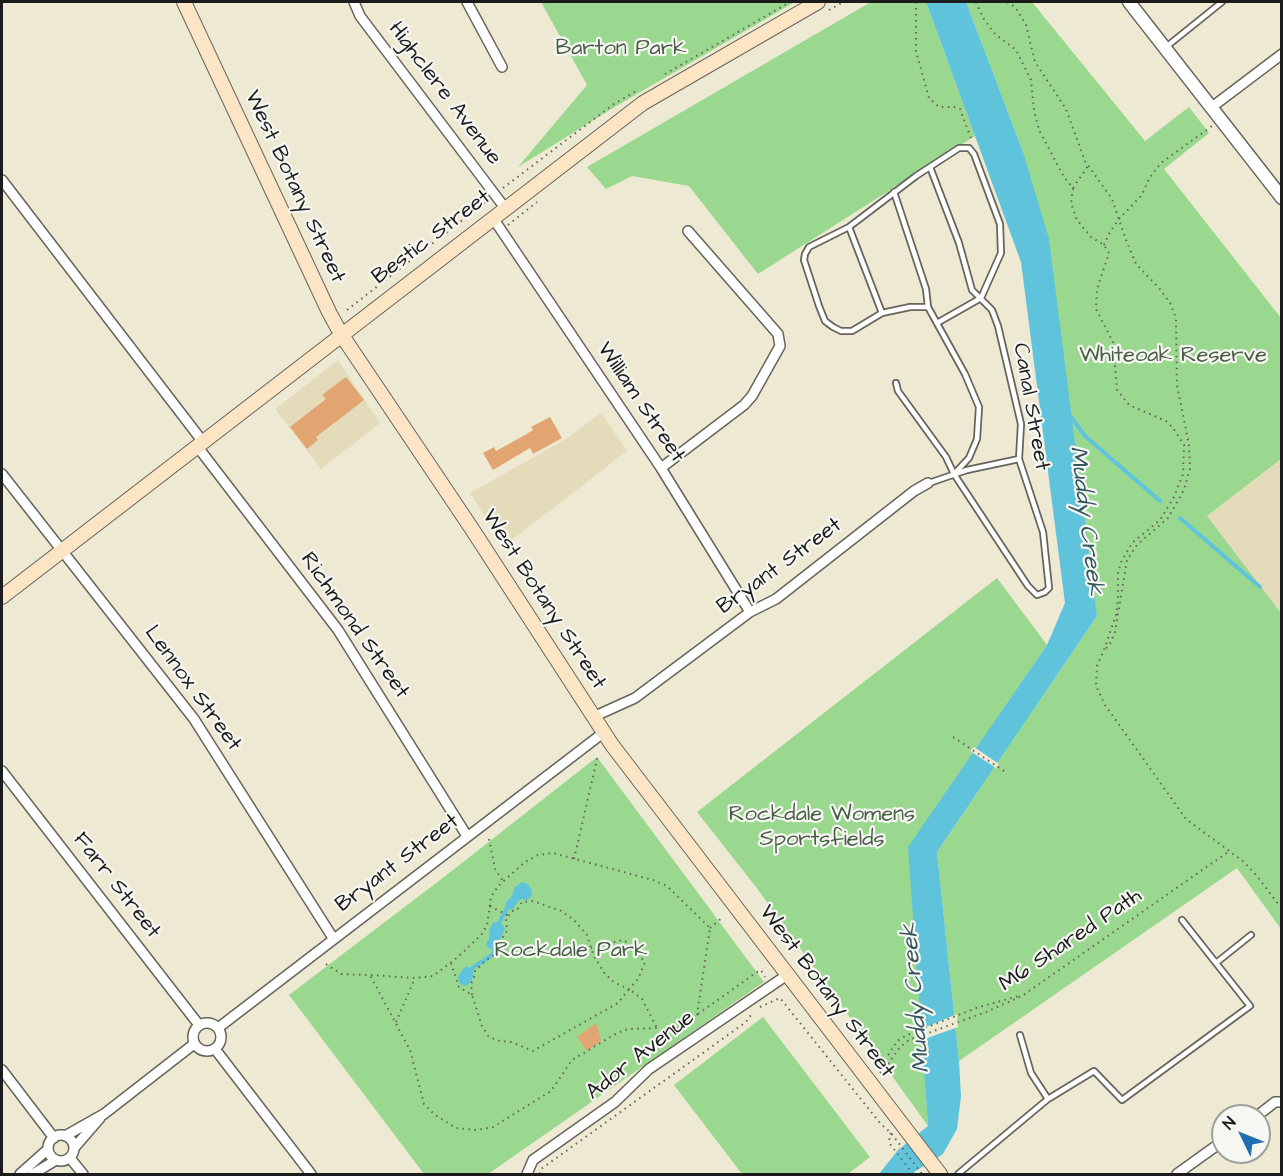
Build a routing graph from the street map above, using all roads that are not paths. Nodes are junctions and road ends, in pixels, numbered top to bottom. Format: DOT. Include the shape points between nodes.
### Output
graph roads {
  1 [pos="184,2"];
  2 [pos="354,2"];
  3 [pos="467,2"];
  4 [pos="1129,2"];
  5 [pos="1222,2"];
  6 [pos="820,7"];
  7 [pos="1165,47"];
  8 [pos="1281,54"];
  9 [pos="502,67"];
  10 [pos="1212,107"];
  11 [pos="930,167"];
  12 [pos="2,180"];
  13 [pos="894,192"];
  14 [pos="1281,198"];
  15 [pos="505,208"];
  16 [pos="493,218"];
  17 [pos="849,227"];
  18 [pos="688,231"];
  19 [pos="981,298"];
  20 [pos="928,307"];
  21 [pos="882,314"];
  22 [pos="937,323"];
  23 [pos="341,334"];
  24 [pos="896,383"];
  25 [pos="200,444"];
  26 [pos="1019,459"];
  27 [pos="661,468"];
  28 [pos="2,474"];
  29 [pos="954,474"];
  30 [pos="928,483"];
  31 [pos="62,551"];
  32 [pos="2,597"];
  33 [pos="750,612"];
  34 [pos="593,717"];
  35 [pos="603,733"];
  36 [pos="2,771"];
  37 [pos="467,836"];
  38 [pos="1182,920"];
  39 [pos="1251,935"];
  40 [pos="333,938"];
  41 [pos="1216,963"];
  42 [pos="787,975"];
  43 [pos="199,1025"];
  44 [pos="218,1028"];
  45 [pos="1020,1035"];
  46 [pos="194,1044"];
  47 [pos="215,1049"];
  48 [pos="2,1070"];
  49 [pos="1048,1100"];
  50 [pos="104,1114"];
  51 [pos="65,1136"];
  52 [pos="54,1138"];
  53 [pos="74,1148"];
  54 [pos="48,1149"];
  55 [pos="1211,1150"];
  56 [pos="70,1158"];
  57 [pos="56,1160"];
  58 [pos="20,1174"];
  59 [pos="33,1174"];
  60 [pos="83,1174"];
  61 [pos="311,1174"];
  62 [pos="527,1174"];
  63 [pos="940,1174"];
  64 [pos="958,1174"];
  65 [pos="1177,1174"];
  1 -- 23 [label="main road, West Botany Street"];
  2 -- 15 [label="street, Highclere Avenue" via="360,16"];
  3 -- 9 [label="street"];
  4 -- 7 [label="street"];
  5 -- 7 [label="lane"];
  6 -- 15 [label="main road, Bestic Street" via="643,103"];
  7 -- 10 [label="street"];
  8 -- 10 [label="street"];
  10 -- 14 [label="street"];
  11 -- 13 [label="lane"];
  11 -- 19 [label="lane, Canal Street" via="972,290"];
  11 -- 19 [label="lane" via="959,148 969,148 974,153 1000,224 1001,253"];
  12 -- 25 [label="street, Richmond Street"];
  13 -- 17 [label="lane"];
  13 -- 20 [label="lane" via="926,289"];
  15 -- 16 [label="main road, Bestic Street"];
  16 -- 23 [label="main road, Bestic Street"];
  16 -- 27 [label="street, William Street"];
  17 -- 21 [label="lane"];
  17 -- 21 [label="lane" via="809,247 805,254 819,306 825,321 841,331 852,331"];
  18 -- 27 [label="street" via="778,334 780,346 744,405"];
  19 -- 22 [label="lane"];
  19 -- 26 [label="lane, Canal Street" via="992,310 1001,337 1020,424"];
  20 -- 21 [label="lane"];
  20 -- 22 [label="lane"];
  22 -- 29 [label="lane" via="979,407 976,439 969,458"];
  23 -- 25 [label="main road, Bestic Street"];
  23 -- 34 [label="main road, West Botany Street"];
  24 -- 29 [label="lane"];
  25 -- 31 [label="main road, Bestic Street"];
  25 -- 37 [label="street, Richmond Street" via="338,630"];
  26 -- 29 [label="lane"];
  26 -- 29 [label="lane, Canal Street" via="1043,532 1049,588 1045,592 1036,594 1028,586"];
  27 -- 33 [label="street, William Street"];
  28 -- 31 [label="street, Lennox Street"];
  29 -- 30 [label="lane"];
  30 -- 33 [label="street, Bryant Street" via="776,599"];
  31 -- 32 [label="main road, Bestic Street"];
  31 -- 40 [label="street, Lennox Street" via="194,719"];
  33 -- 34 [label="street, Bryant Street" via="635,698"];
  34 -- 35 [label="main road, West Botany Street"];
  35 -- 37 [label="street, Bryant Street"];
  35 -- 42 [label="main road, West Botany Street"];
  36 -- 43 [label="street, Farr Street"];
  37 -- 40 [label="street, Bryant Street"];
  38 -- 41 [label="lane"];
  39 -- 41 [label="lane"];
  40 -- 44 [label="street, Bryant Street"];
  41 -- 49 [label="lane" via="1250,1005 1122,1100 1094,1071"];
  42 -- 62 [label="street, Ador Avenue" via="650,1069 615,1102 533,1160"];
  42 -- 63 [label="main road, West Botany Street" via="867,1082 897,1130"];
  43 -- 44 [label="street"];
  43 -- 46 [label="street" via="194,1032"];
  44 -- 47 [label="street" via="220,1041"];
  45 -- 49 [label="lane" via="1031,1073"];
  46 -- 47 [label="street" via="206,1052"];
  46 -- 50 [label="street"];
  47 -- 61 [label="street"];
  48 -- 52 [label="street"];
  49 -- 64 [label="lane"];
  50 -- 51 [label="street"];
  50 -- 53 [label="street"];
  51 -- 52 [label="street"];
  51 -- 53 [label="street"];
  52 -- 54 [label="street"];
  53 -- 56 [label="street"];
  54 -- 57 [label="street"];
  54 -- 58 [label="street"];
  55 -- 65 [label="street"];
  56 -- 57 [label="street"];
  56 -- 60 [label="street"];
  57 -- 59 [label="street"];
}
